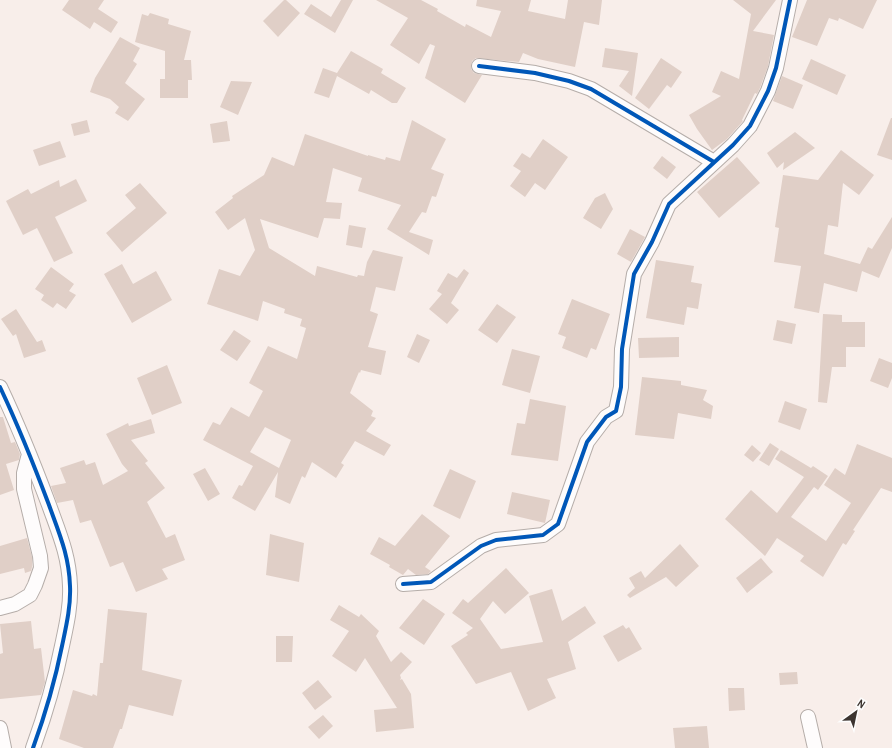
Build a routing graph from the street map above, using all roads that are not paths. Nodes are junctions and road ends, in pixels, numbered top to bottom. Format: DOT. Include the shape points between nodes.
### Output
graph roads {
  1 [pos="790,0"];
  2 [pos="479,66"];
  3 [pos="714,162"];
  4 [pos="0,387"];
  5 [pos="29,454"];
  6 [pos="403,584"];
  7 [pos="0,608"];
  8 [pos="808,717"];
  9 [pos="0,728"];
  10 [pos="4,748"];
  11 [pos="33,748"];
  12 [pos="815,748"];
  1 -- 3 [label="street" via="776,68 760,109 750,126"];
  2 -- 3 [label="street" via="535,73 591,89"];
  3 -- 6 [label="street" via="669,204 634,274 622,349 621,387 616,411 606,416 587,442 558,524 543,535 496,540 481,546 431,582"];
  4 -- 5 [label="street"];
  5 -- 7 [label="street" via="24,473 24,489 41,568 30,596 16,604"];
  5 -- 11 [label="street" via="63,542 70,587 66,630 59,662 43,722"];
  8 -- 12 [label="street"];
  9 -- 10 [label="street"];
}
